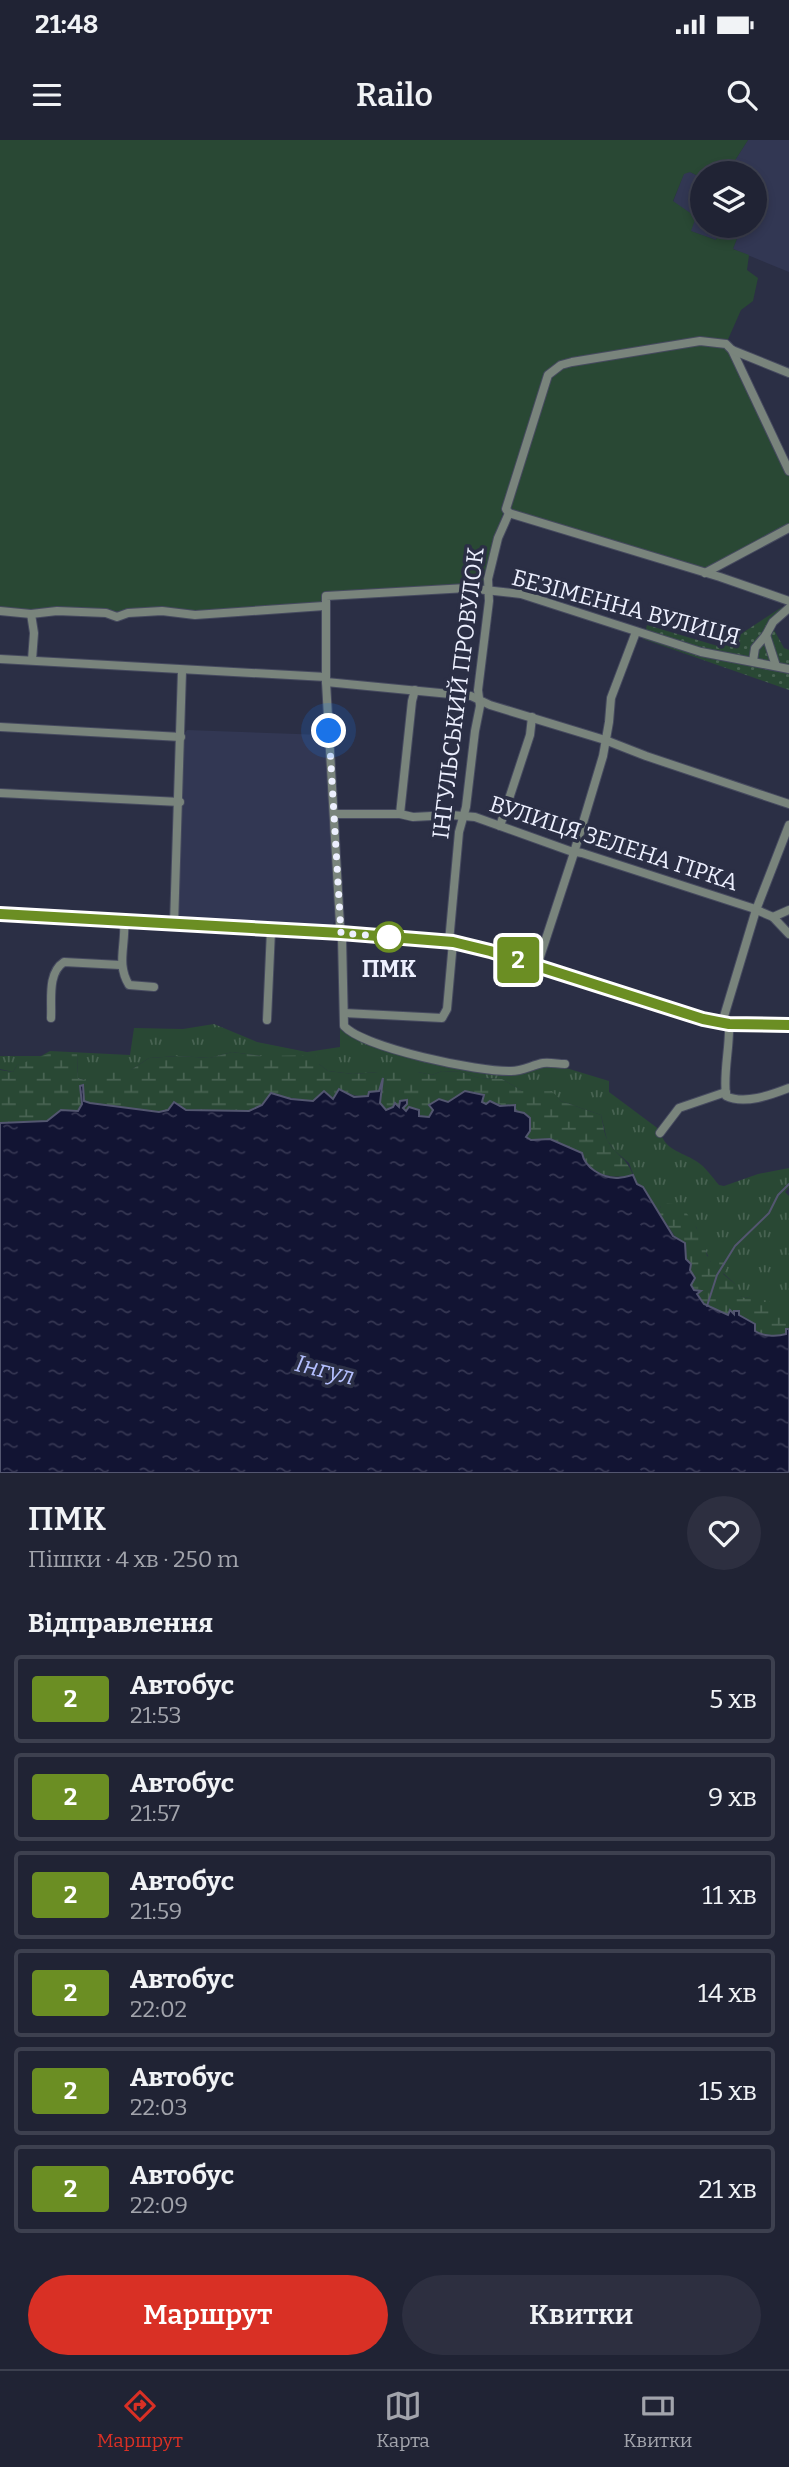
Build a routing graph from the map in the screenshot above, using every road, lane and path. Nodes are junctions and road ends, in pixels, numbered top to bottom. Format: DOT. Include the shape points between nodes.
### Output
graph roads {
  1 [pos="732,350"];
  2 [pos="789,373"];
  3 [pos="789,471"];
  4 [pos="509,513"];
  5 [pos="789,528"];
  6 [pos="705,573"];
  7 [pos="489,592"];
  8 [pos="789,601"];
  9 [pos="324,606"];
  10 [pos="789,608"];
  11 [pos="0,611"];
  12 [pos="32,614"];
  13 [pos="636,632"];
  14 [pos="766,635"];
  15 [pos="0,659"];
  16 [pos="32,660"];
  17 [pos="753,660"];
  18 [pos="776,666"];
  19 [pos="789,668"];
  20 [pos="182,671"];
  21 [pos="326,679"];
  22 [pos="415,690"];
  23 [pos="479,698"];
  24 [pos="532,717"];
  25 [pos="0,727"];
  26 [pos="181,737"];
  27 [pos="605,740"];
  28 [pos="0,793"];
  29 [pos="180,802"];
  30 [pos="789,804"];
  31 [pos="334,814"];
  32 [pos="400,814"];
  33 [pos="464,817"];
  34 [pos="789,825"];
  35 [pos="500,826"];
  36 [pos="574,852"];
  37 [pos="756,910"];
  38 [pos="789,910"];
  39 [pos="0,914"];
  40 [pos="773,917"];
  41 [pos="124,922"];
  42 [pos="174,925"];
  43 [pos="271,930"];
  44 [pos="341,933"];
  45 [pos="789,934"];
  46 [pos="451,942"];
  47 [pos="120,965"];
  48 [pos="537,966"];
  49 [pos="153,988"];
  50 [pos="344,1013"];
  51 [pos="51,1018"];
  52 [pos="267,1020"];
  53 [pos="726,1023"];
  54 [pos="789,1025"];
  55 [pos="565,1064"];
  56 [pos="789,1088"];
  57 [pos="726,1092"];
  58 [pos="660,1133"];
  1 -- 2 [label="street"];
  1 -- 3 [label="street"];
  1 -- 4 [label="street, ІНГУЛЬСЬКИЙ ПРОВУЛОК" via="726,344 700,341 561,365 548,375 506,509"];
  4 -- 6 [label="street"];
  4 -- 7 [label="street, ІНГУЛЬСЬКИЙ ПРОВУЛОК" via="498,538"];
  5 -- 6 [label="street"];
  6 -- 8 [label="street"];
  7 -- 9 [label="street, БЕЗІМЕННА ВУЛИЦЯ" via="467,589 326,596"];
  7 -- 13 [label="street, БЕЗІМЕННА ВУЛИЦЯ" via="521,594"];
  7 -- 23 [label="street, ІНГУЛЬСЬКИЙ ПРОВУЛОК"];
  9 -- 12 [label="street" via="195,615 162,611 117,617 57,611"];
  9 -- 21 [label="street"];
  10 -- 14 [label="street"];
  11 -- 12 [label="street"];
  12 -- 16 [label="street"];
  13 -- 17 [label="street, БЕЗІМЕННА ВУЛИЦЯ" via="701,652"];
  13 -- 27 [label="street" via="611,698"];
  14 -- 17 [label="street" via="755,648"];
  14 -- 18 [label="street"];
  15 -- 16 [label="street"];
  16 -- 20 [label="street"];
  17 -- 18 [label="street, БЕЗІМЕННА ВУЛИЦЯ"];
  18 -- 19 [label="street, БЕЗІМЕННА ВУЛИЦЯ"];
  20 -- 21 [label="street"];
  20 -- 26 [label="street"];
  21 -- 22 [label="street"];
  21 -- 31 [label="street"];
  22 -- 23 [label="street"];
  22 -- 32 [label="street"];
  23 -- 24 [label="street"];
  23 -- 33 [label="street, ІНГУЛЬСЬКИЙ ПРОВУЛОК"];
  24 -- 27 [label="street"];
  24 -- 35 [label="street"];
  25 -- 26 [label="street"];
  26 -- 29 [label="street"];
  27 -- 30 [label="street"];
  27 -- 36 [label="street"];
  28 -- 29 [label="street"];
  29 -- 42 [label="street"];
  31 -- 32 [label="street, ВУЛИЦЯ ЗЕЛЕНА ГІРКА"];
  31 -- 44 [label="street"];
  32 -- 33 [label="street, ВУЛИЦЯ ЗЕЛЕНА ГІРКА"];
  33 -- 35 [label="street, ВУЛИЦЯ ЗЕЛЕНА ГІРКА"];
  33 -- 46 [label="street, ІНГУЛЬСЬКИЙ ПРОВУЛОК"];
  34 -- 37 [label="street"];
  35 -- 36 [label="street, ВУЛИЦЯ ЗЕЛЕНА ГІРКА"];
  36 -- 37 [label="street, ВУЛИЦЯ ЗЕЛЕНА ГІРКА"];
  36 -- 48 [label="street"];
  37 -- 40 [label="street, ВУЛИЦЯ ЗЕЛЕНА ГІРКА"];
  37 -- 53 [label="street"];
  38 -- 40 [label="street"];
  39 -- 41 [label="street"];
  40 -- 45 [label="street, ВУЛИЦЯ ЗЕЛЕНА ГІРКА"];
  41 -- 42 [label="street"];
  41 -- 47 [label="street"];
  42 -- 43 [label="street"];
  43 -- 44 [label="street"];
  43 -- 52 [label="street"];
  44 -- 46 [label="street"];
  44 -- 50 [label="street"];
  46 -- 48 [label="street"];
  46 -- 50 [label="street, ІНГУЛЬСЬКИЙ ПРОВУЛОК" via="447,1009 442,1018"];
  47 -- 49 [label="street" via="129,985"];
  47 -- 51 [label="street" via="64,962 57,966"];
  48 -- 53 [label="street"];
  50 -- 55 [label="street" via="344,1026 358,1037 436,1060 511,1071 544,1063"];
  53 -- 54 [label="street"];
  53 -- 57 [label="street" via="730,1047"];
  56 -- 57 [label="street" via="743,1099 732,1099"];
  57 -- 58 [label="street" via="679,1108"];
}
